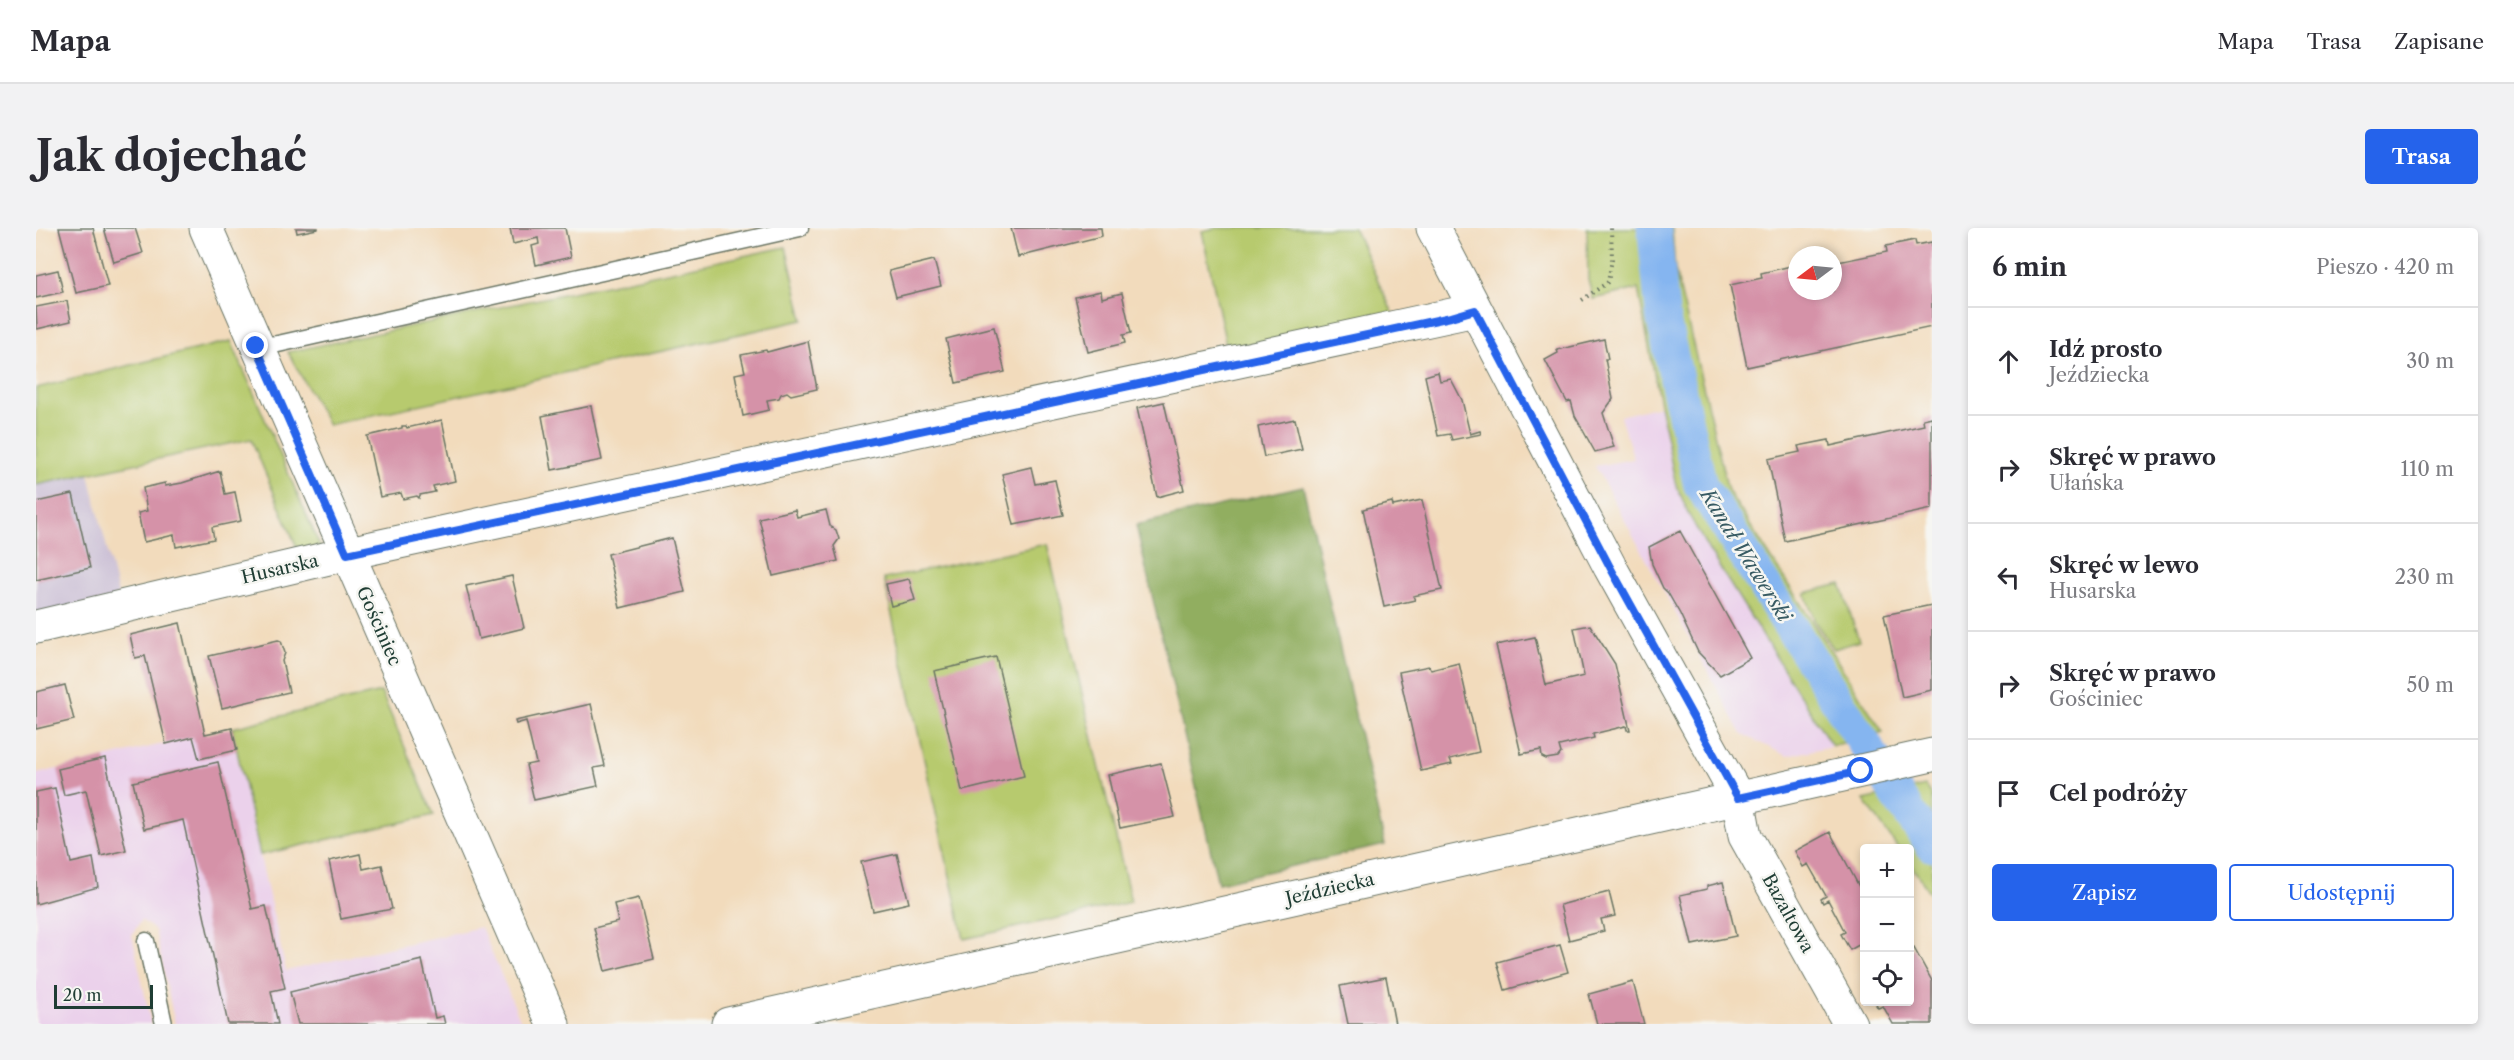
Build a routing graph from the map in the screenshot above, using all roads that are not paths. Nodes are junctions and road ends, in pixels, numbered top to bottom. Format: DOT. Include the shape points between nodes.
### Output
graph roads {
  1 [pos="206,228"];
  2 [pos="800,228"];
  3 [pos="1432,228"];
  4 [pos="1475,310"];
  5 [pos="256,346"];
  6 [pos="347,554"];
  7 [pos="36,627"];
  8 [pos="1922,758"];
  9 [pos="1738,798"];
  10 [pos="146,941"];
  11 [pos="164,1024"];
  12 [pos="553,1024"];
  13 [pos="728,1024"];
  14 [pos="1850,1024"];
  1 -- 5 [label="street, Gościniec"];
  2 -- 5 [label="lane"];
  3 -- 4 [label="street, Bazaltowa"];
  4 -- 6 [label="street, Husarska"];
  4 -- 9 [label="street, Bazaltowa" via="1610,567"];
  5 -- 6 [label="street, Gościniec"];
  6 -- 7 [label="street, Husarska"];
  6 -- 12 [label="street, Gościniec"];
  8 -- 9 [label="street, Jeździecka"];
  9 -- 13 [label="street, Jeździecka"];
  9 -- 14 [label="street, Bazaltowa" via="1745,836"];
  10 -- 11 [label="lane"];
}
